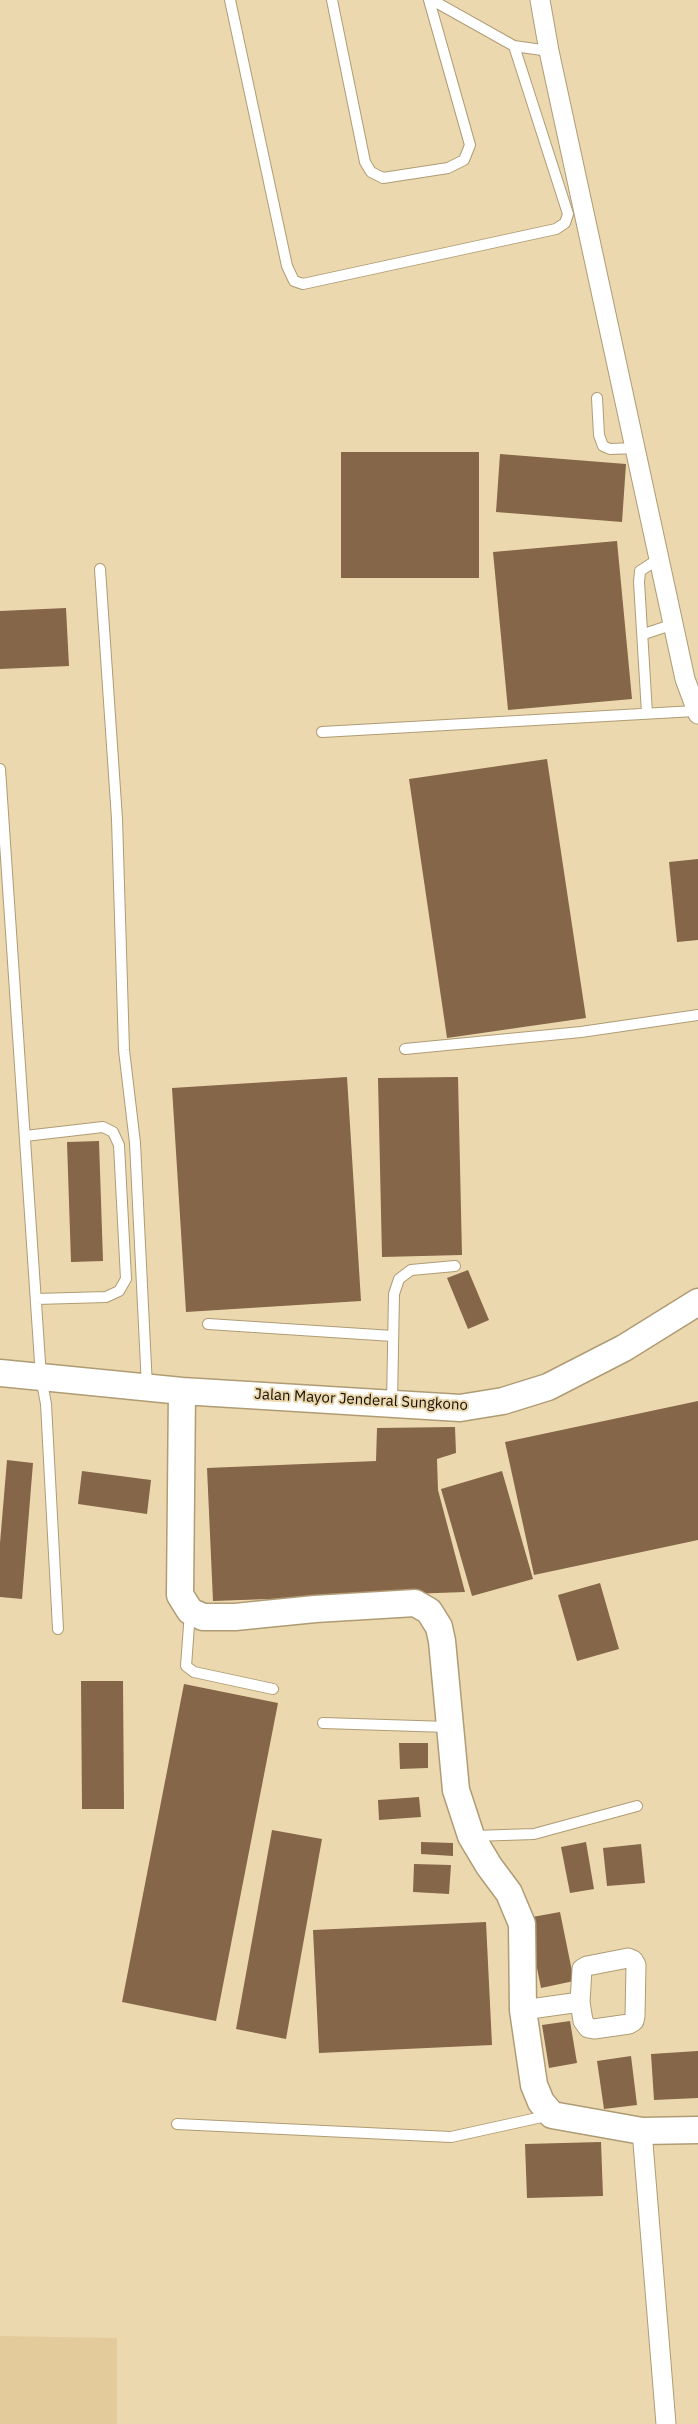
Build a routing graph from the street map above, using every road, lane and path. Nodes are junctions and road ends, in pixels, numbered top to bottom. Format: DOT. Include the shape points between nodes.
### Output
graph roads {
  1 [pos="230,0"];
  2 [pos="332,0"];
  3 [pos="430,0"];
  4 [pos="540,0"];
  5 [pos="514,46"];
  6 [pos="549,51"];
  7 [pos="597,398"];
  8 [pos="637,448"];
  9 [pos="660,558"];
  10 [pos="100,569"];
  11 [pos="674,624"];
  12 [pos="644,634"];
  13 [pos="697,712"];
  14 [pos="647,713"];
  15 [pos="322,732"];
  16 [pos="0,769"];
  17 [pos="1,797"];
  18 [pos="698,1015"];
  19 [pos="405,1049"];
  20 [pos="25,1136"];
  21 [pos="455,1266"];
  22 [pos="36,1299"];
  23 [pos="698,1302"];
  24 [pos="208,1324"];
  25 [pos="393,1336"];
  26 [pos="0,1373"];
  27 [pos="41,1377"];
  28 [pos="148,1388"];
  29 [pos="182,1391"];
  30 [pos="392,1404"];
  31 [pos="190,1611"];
  32 [pos="58,1630"];
  33 [pos="273,1689"];
  34 [pos="323,1723"];
  35 [pos="448,1727"];
  36 [pos="637,1806"];
  37 [pos="471,1836"];
  38 [pos="580,2002"];
  39 [pos="523,2010"];
  40 [pos="552,2115"];
  41 [pos="177,2124"];
  42 [pos="698,2130"];
  43 [pos="642,2131"];
  44 [pos="666,2424"];
  1 -- 5 [label="lane" via="288,266 294,281 303,284 556,229 564,223 568,214"];
  2 -- 3 [label="lane" via="365,162 371,172 383,178 448,168 464,160 470,145"];
  3 -- 5 [label="lane"];
  4 -- 6 [label="street"];
  5 -- 6 [label="lane"];
  6 -- 8 [label="street"];
  7 -- 8 [label="lane" via="599,435 603,446 610,449"];
  8 -- 9 [label="street"];
  9 -- 11 [label="street"];
  9 -- 12 [label="lane" via="640,571"];
  10 -- 28 [label="lane" via="118,819 124,1050 135,1143"];
  11 -- 12 [label="lane"];
  11 -- 13 [label="street" via="685,679"];
  12 -- 14 [label="lane"];
  13 -- 14 [label="lane"];
  14 -- 15 [label="lane"];
  16 -- 17 [label="lane"];
  17 -- 20 [label="lane"];
  18 -- 19 [label="lane" via="581,1032"];
  20 -- 22 [label="lane"];
  20 -- 22 [label="lane" via="103,1127 113,1132 118,1145 126,1279 119,1291 106,1298"];
  21 -- 25 [label="lane" via="411,1270 399,1279 394,1294"];
  22 -- 27 [label="lane"];
  23 -- 30 [label="street, Jalan Mayor Jenderal Sungkono" via="624,1348 548,1387 503,1401 460,1408"];
  24 -- 25 [label="lane"];
  25 -- 30 [label="lane"];
  26 -- 27 [label="street, Jalan Mayor Jenderal Sungkono"];
  27 -- 28 [label="street, Jalan Mayor Jenderal Sungkono"];
  27 -- 32 [label="lane" via="46,1404"];
  28 -- 29 [label="street, Jalan Mayor Jenderal Sungkono"];
  29 -- 30 [label="street, Jalan Mayor Jenderal Sungkono"];
  29 -- 31 [label="street" via="180,1595"];
  31 -- 33 [label="lane" via="186,1666 194,1672"];
  31 -- 35 [label="street" via="203,1617 235,1617 415,1603 429,1611 439,1627 447,1679"];
  34 -- 35 [label="lane"];
  35 -- 37 [label="street" via="456,1790"];
  36 -- 37 [label="lane" via="534,1834"];
  37 -- 39 [label="street" via="508,1894 522,1924"];
  38 -- 39 [label="street"];
  39 -- 40 [label="street" via="534,2085 541,2102"];
  40 -- 41 [label="lane" via="451,2137"];
  40 -- 43 [label="street"];
  42 -- 43 [label="street"];
  43 -- 44 [label="street"];
}
